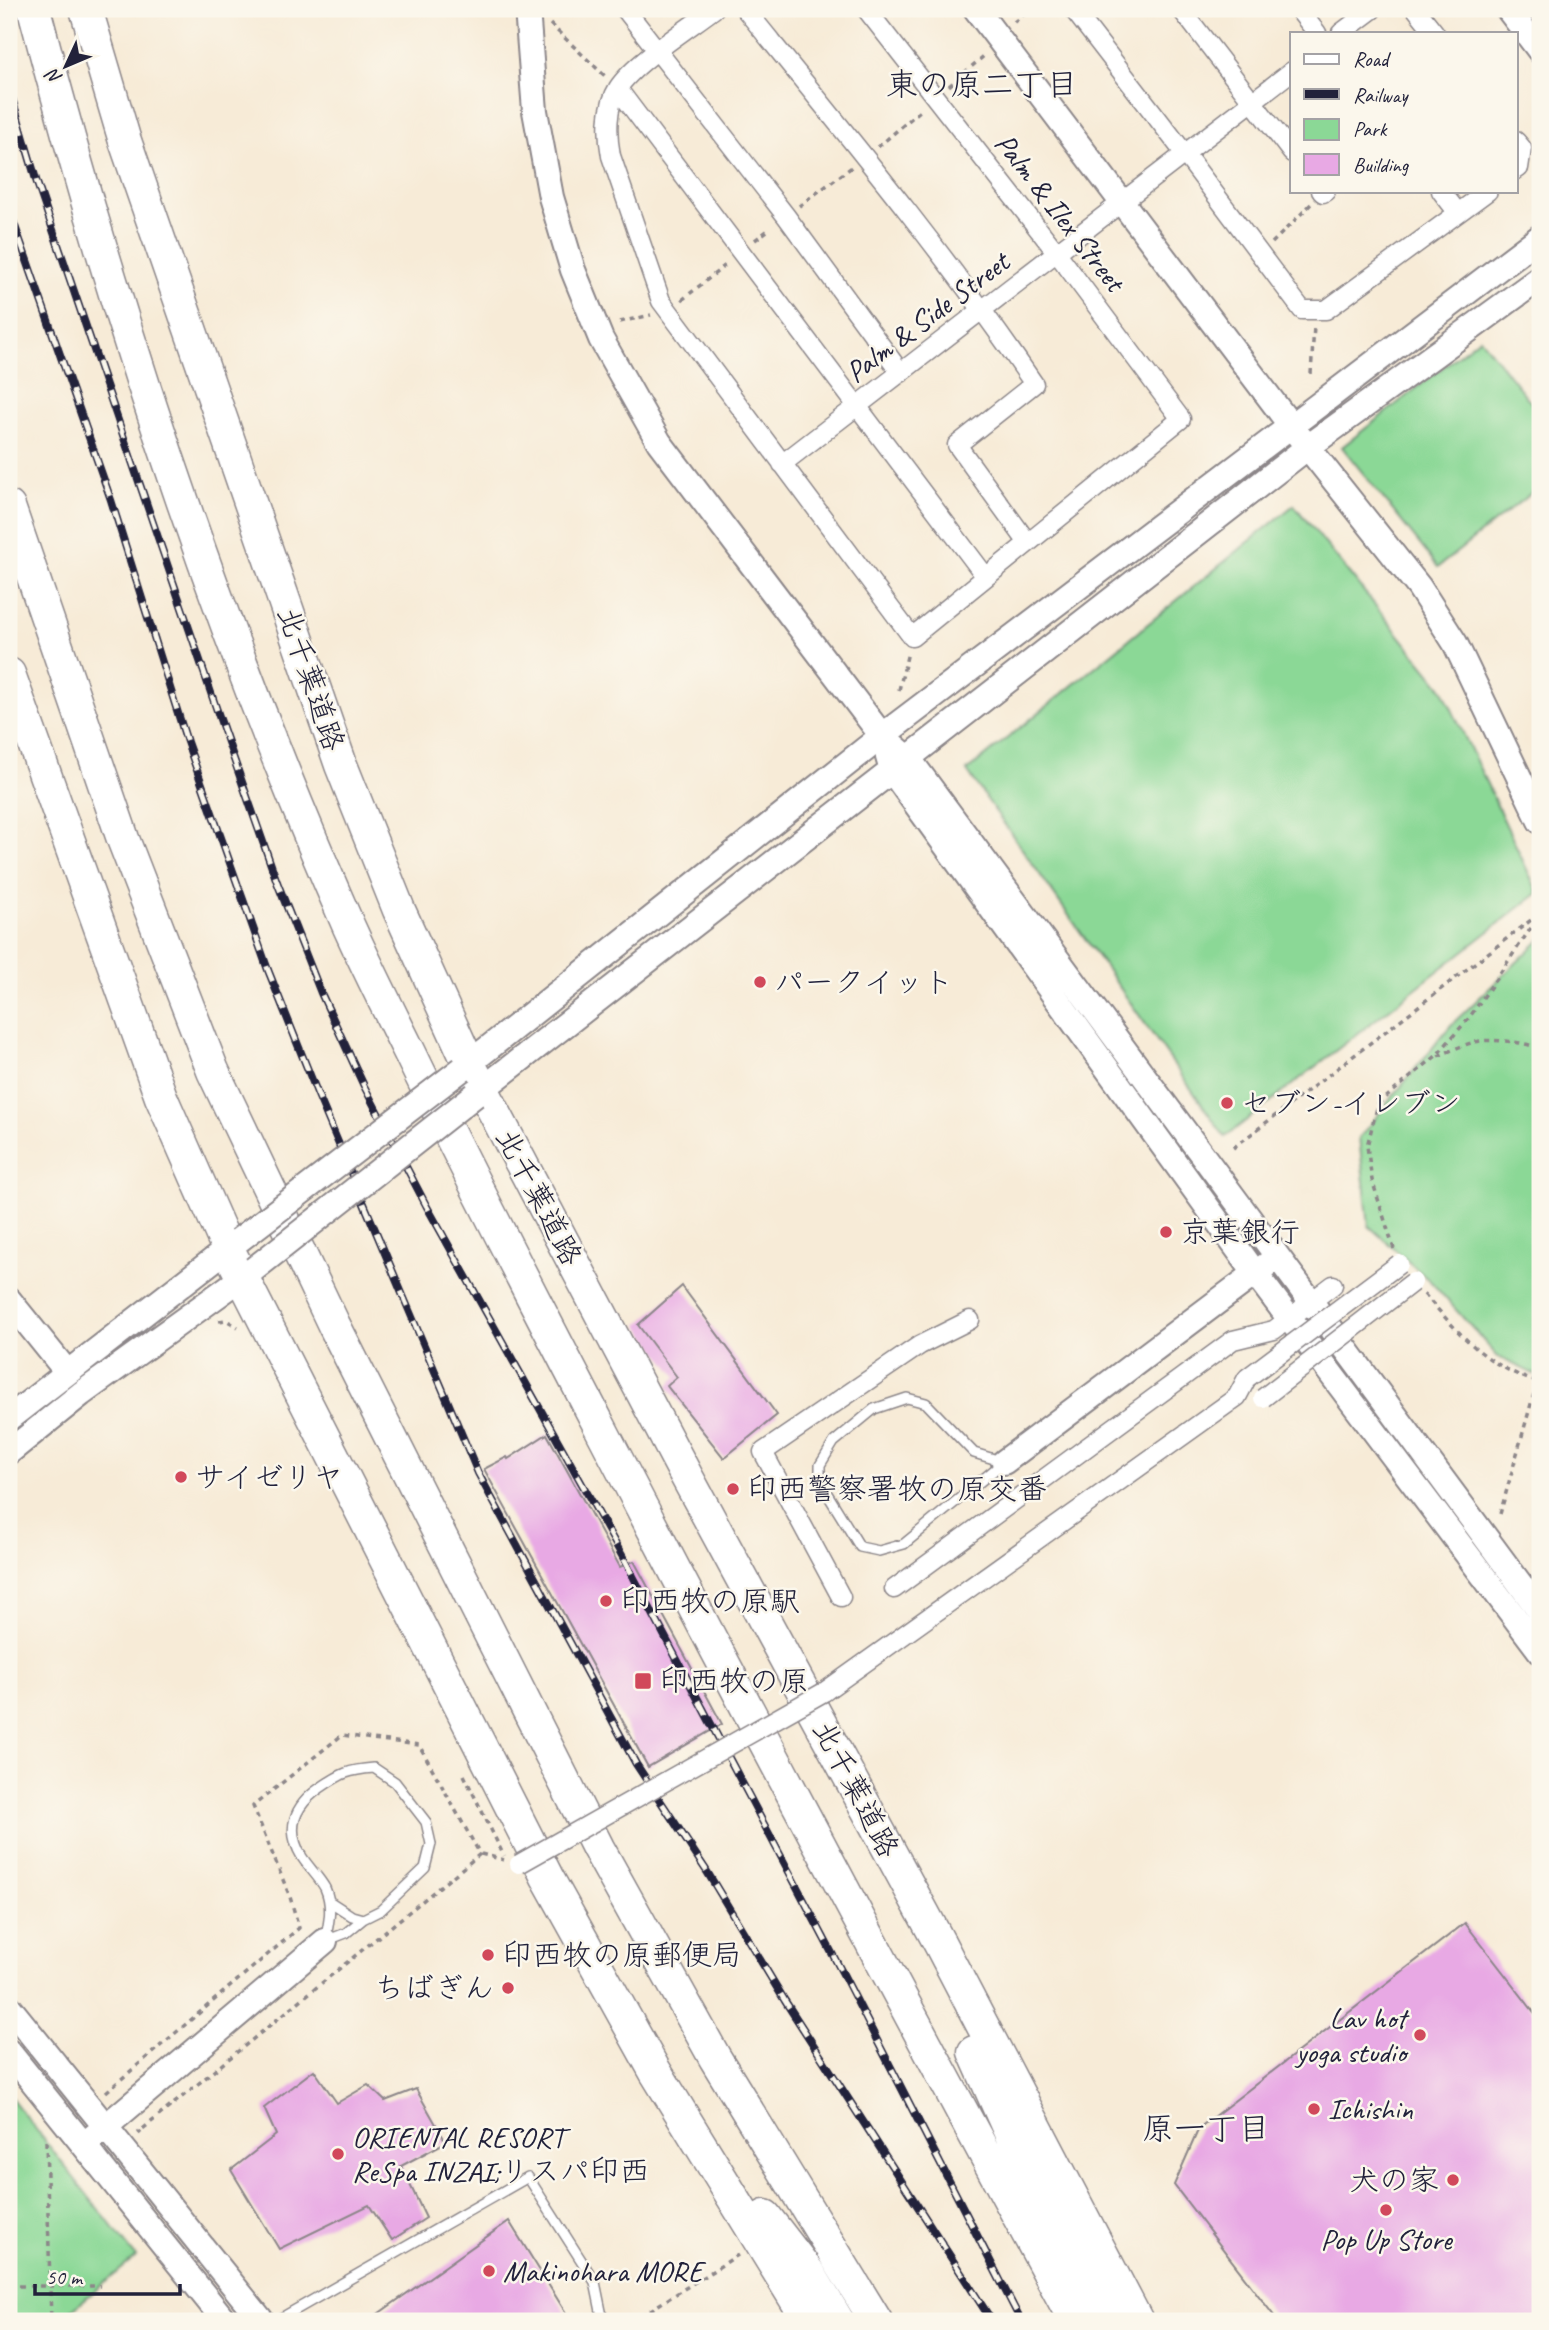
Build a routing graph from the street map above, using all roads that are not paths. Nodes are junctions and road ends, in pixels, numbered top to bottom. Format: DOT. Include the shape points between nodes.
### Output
graph roads {
  1 [pos="34,9"];
  2 [pos="86,9"];
  3 [pos="527,9"];
  4 [pos="625,9"];
  5 [pos="714,9"];
  6 [pos="745,9"];
  7 [pos="866,9"];
  8 [pos="976,9"];
  9 [pos="1073,9"];
  10 [pos="1181,9"];
  11 [pos="1298,9"];
  12 [pos="1373,9"];
  13 [pos="1416,9"];
  14 [pos="1508,9"];
  15 [pos="1316,32"];
  16 [pos="1342,32"];
  17 [pos="1434,32"];
  18 [pos="658,51"];
  19 [pos="1540,51"];
  20 [pos="1290,73"];
  21 [pos="618,89"];
  22 [pos="1253,102"];
  23 [pos="1518,143"];
  24 [pos="1290,150"];
  25 [pos="1185,154"];
  26 [pos="1518,169"];
  27 [pos="1442,192"];
  28 [pos="1487,192"];
  29 [pos="1114,209"];
  30 [pos="1458,213"];
  31 [pos="1540,237"];
  32 [pos="1057,253"];
  33 [pos="1540,278"];
  34 [pos="984,309"];
  35 [pos="901,373"];
  36 [pos="858,405"];
  37 [pos="1291,426"];
  38 [pos="1308,447"];
  39 [pos="782,464"];
  40 [pos="9,507"];
  41 [pos="1028,543"];
  42 [pos="986,577"];
  43 [pos="9,674"];
  44 [pos="882,736"];
  45 [pos="900,765"];
  46 [pos="1540,821"];
  47 [pos="472,1079"];
  48 [pos="234,1244"];
  49 [pos="1278,1257"];
  50 [pos="249,1273"];
  51 [pos="1255,1273"];
  52 [pos="1333,1285"];
  53 [pos="9,1300"];
  54 [pos="1311,1301"];
  55 [pos="1290,1318"];
  56 [pos="970,1320"];
  57 [pos="67,1372"];
  58 [pos="1237,1398"];
  59 [pos="9,1418"];
  60 [pos="9,1452"];
  61 [pos="1004,1462"];
  62 [pos="894,1589"];
  63 [pos="841,1597"];
  64 [pos="1540,1611"];
  65 [pos="1540,1651"];
  66 [pos="512,1862"];
  67 [pos="329,1901"];
  68 [pos="363,1919"];
  69 [pos="325,1941"];
  70 [pos="940,1944"];
  71 [pos="9,2007"];
  72 [pos="9,2052"];
  73 [pos="654,2071"];
  74 [pos="104,2128"];
  75 [pos="83,2145"];
  76 [pos="225,2321"];
  77 [pos="262,2321"];
  78 [pos="276,2321"];
  79 [pos="603,2321"];
  80 [pos="809,2321"];
  81 [pos="838,2321"];
  82 [pos="876,2321"];
  83 [pos="1075,2321"];
  84 [pos="1101,2321"];
  85 [pos="1137,2321"];
  1 -- 83 [label="highway, 北千葉道路" via="140,378 226,624 351,931 464,1166"];
  2 -- 47 [label="highway, 北千葉道路" via="124,138 341,765"];
  3 -- 44 [label="street" via="535,111 551,197 601,339 659,442"];
  4 -- 18 [label="street"];
  5 -- 18 [label="street"];
  6 -- 34 [label="street"];
  7 -- 32 [label="street, Palm & Ilex Street"];
  8 -- 29 [label="street"];
  9 -- 25 [label="street"];
  10 -- 22 [label="street"];
  11 -- 15 [label="street"];
  12 -- 16 [label="street"];
  13 -- 17 [label="street"];
  14 -- 19 [label="street"];
  18 -- 21 [label="street"];
  18 -- 35 [label="street"];
  20 -- 22 [label="street, Palm & Side Street"];
  21 -- 36 [label="street"];
  21 -- 39 [label="street" via="609,120 611,156 661,301"];
  22 -- 24 [label="street"];
  22 -- 25 [label="street, Palm & Side Street"];
  23 -- 26 [label="street" via="1522,148"];
  25 -- 29 [label="street, Palm & Side Street"];
  25 -- 30 [label="street" via="1302,310 1326,310"];
  27 -- 30 [label="street"];
  28 -- 30 [label="street"];
  29 -- 32 [label="street, Palm & Side Street"];
  29 -- 37 [label="street"];
  31 -- 37 [label="street"];
  32 -- 34 [label="street, Palm & Side Street"];
  32 -- 41 [label="street, Palm & Ilex Street" via="1181,419"];
  33 -- 38 [label="street"];
  34 -- 35 [label="street, Palm & Side Street"];
  34 -- 41 [label="street" via="1034,384 957,445"];
  35 -- 36 [label="street, Palm & Side Street"];
  36 -- 39 [label="street, Palm & Side Street"];
  36 -- 42 [label="street"];
  37 -- 38 [label="street"];
  37 -- 44 [label="street"];
  38 -- 45 [label="street"];
  38 -- 46 [label="street" via="1419,587 1455,643"];
  39 -- 42 [label="street" via="912,637"];
  40 -- 82 [label="highway" via="123,839 213,1071 334,1325 598,1848 715,2058"];
  41 -- 42 [label="street"];
  43 -- 48 [label="highway" via="161,1097"];
  44 -- 45 [label="street"];
  44 -- 47 [label="street"];
  45 -- 47 [label="street"];
  45 -- 49 [label="street"];
  45 -- 51 [label="street"];
  47 -- 48 [label="street, bridge"];
  47 -- 50 [label="street, bridge"];
  47 -- 70 [label="highway, 北千葉道路"];
  48 -- 50 [label="highway"];
  48 -- 57 [label="street"];
  49 -- 51 [label="street"];
  49 -- 54 [label="street"];
  50 -- 60 [label="street"];
  50 -- 73 [label="highway" via="547,1877"];
  51 -- 55 [label="street"];
  51 -- 61 [label="street"];
  52 -- 54 [label="street"];
  53 -- 57 [label="street"];
  54 -- 55 [label="street"];
  54 -- 64 [label="street"];
  55 -- 62 [label="street" via="1274,1330 1233,1340"];
  55 -- 65 [label="street"];
  56 -- 63 [label="street" via="920,1345 763,1452"];
  57 -- 59 [label="street"];
  58 -- 58 [label="street, bridge" via="1247,1378 1399,1264 1413,1282 1263,1398"];
  58 -- 66 [label="street, bridge" via="824,1692"];
  61 -- 61 [label="lane" via="904,1544 879,1551 860,1547 820,1482 820,1465 834,1442 874,1409 907,1398 926,1403 974,1453"];
  67 -- 68 [label="lane"];
  67 -- 68 [label="lane" via="295,1841 293,1826 299,1806 338,1776 352,1769 374,1768 395,1782 426,1822 431,1844 425,1868 381,1910"];
  67 -- 69 [label="lane" via="331,1918"];
  68 -- 69 [label="lane" via="346,1933"];
  69 -- 74 [label="street"];
  70 -- 84 [label="highway" via="951,1998"];
  70 -- 85 [label="highway, 北千葉道路"];
  71 -- 74 [label="street"];
  72 -- 75 [label="street"];
  73 -- 80 [label="highway"];
  73 -- 81 [label="highway" via="808,2273"];
  74 -- 75 [label="street"];
  74 -- 77 [label="street"];
  75 -- 76 [label="street"];
  78 -- 79 [label="lane" via="528,2177 595,2282"];
}
